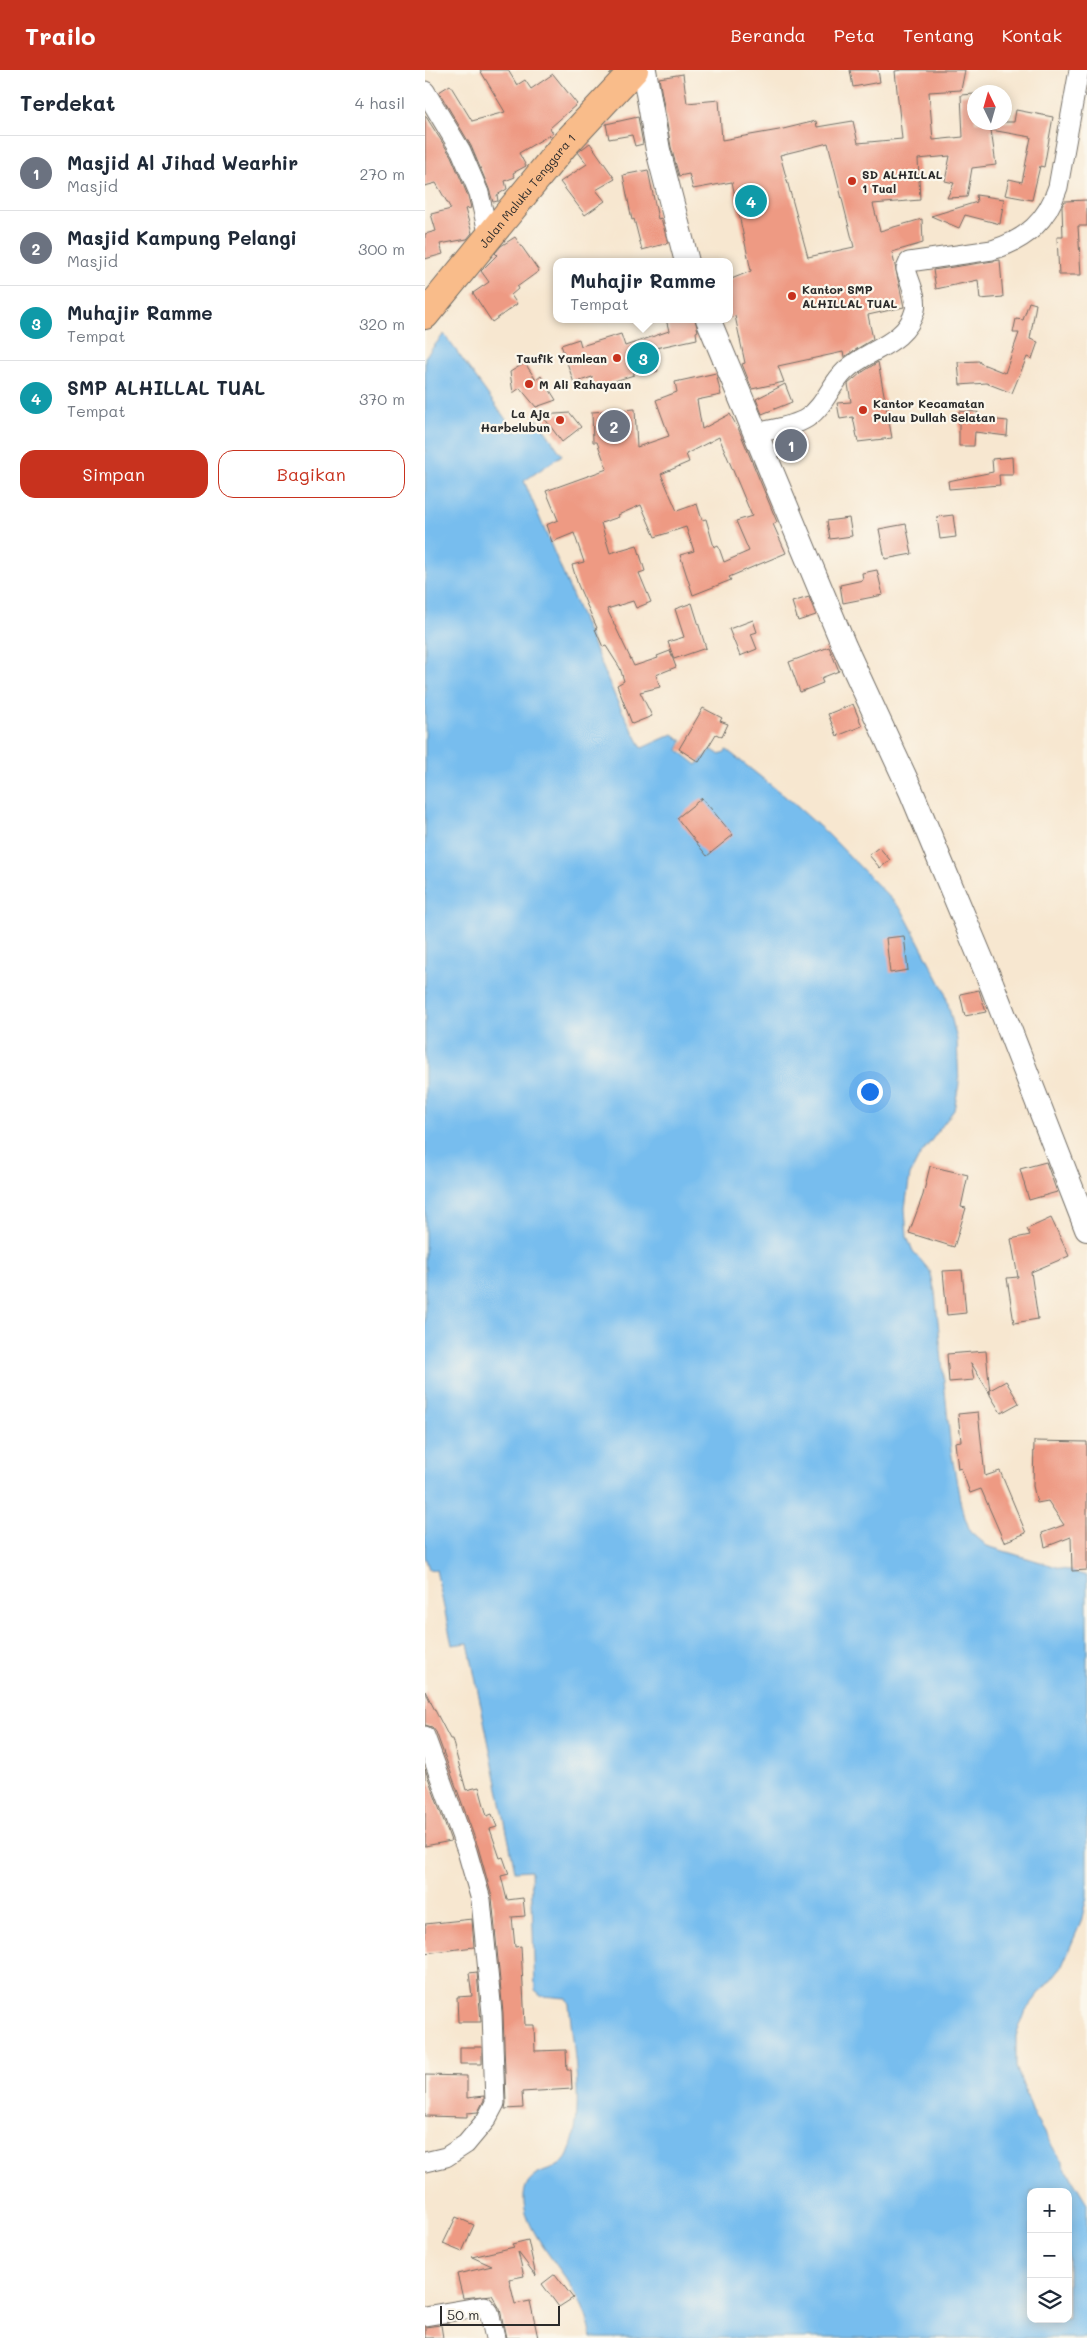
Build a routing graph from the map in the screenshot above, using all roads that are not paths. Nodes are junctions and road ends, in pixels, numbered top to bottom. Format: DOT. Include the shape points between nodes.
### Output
graph roads {
  1 [pos="634,70"];
  2 [pos="644,70"];
  3 [pos="1079,70"];
  4 [pos="425,92"];
  5 [pos="489,237"];
  6 [pos="686,258"];
  7 [pos="425,315"];
  8 [pos="710,323"];
  9 [pos="756,433"];
  10 [pos="1087,1229"];
  11 [pos="425,1736"];
  12 [pos="425,2162"];
  13 [pos="425,2316"];
  14 [pos="495,2338"];
  1 -- 5 [label="highway, Jalan Maluku Tenggara 1" via="564,145"];
  2 -- 6 [label="street" via="658,150"];
  3 -- 9 [label="street" via="1058,188 1041,222 1017,241 992,250 909,262 906,269 915,305 902,333 845,370 816,410 805,419"];
  4 -- 5 [label="street" via="461,151 479,193"];
  5 -- 7 [label="highway, Jalan Maluku Tenggara 1"];
  8 -- 9 [label="street"];
  9 -- 10 [label="street" via="844,646 911,791"];
  11 -- 12 [label="street" via="467,1851 481,1900 492,2013 495,2103 466,2144 446,2157"];
  13 -- 14 [label="street" via="484,2306 489,2312"];
}
